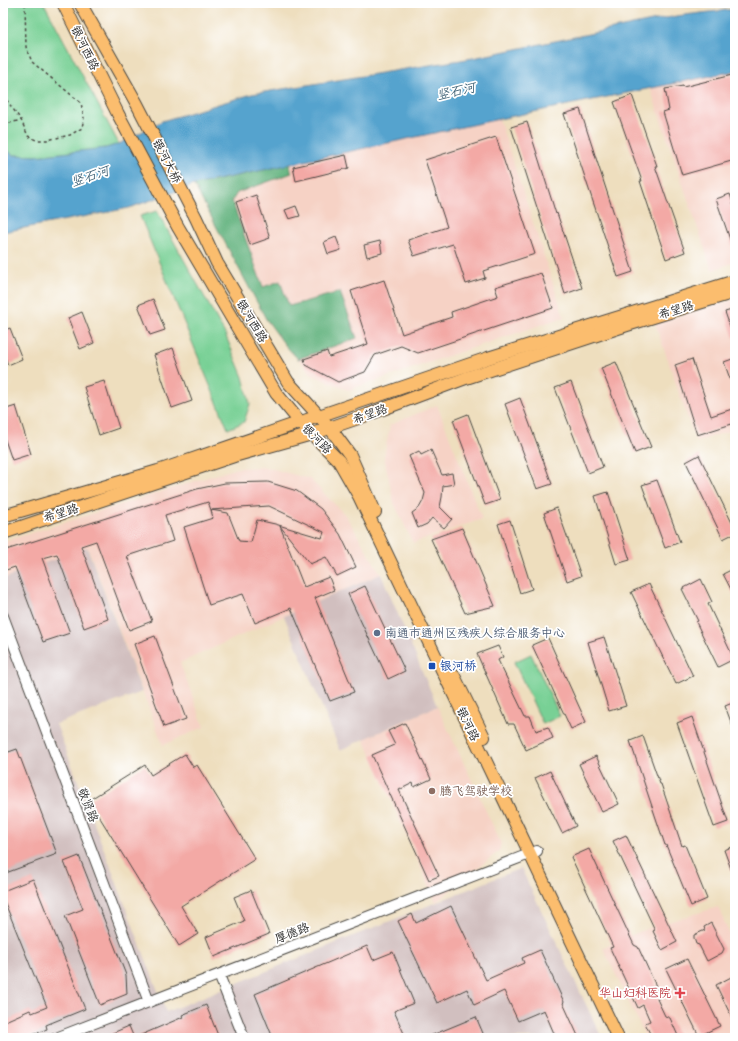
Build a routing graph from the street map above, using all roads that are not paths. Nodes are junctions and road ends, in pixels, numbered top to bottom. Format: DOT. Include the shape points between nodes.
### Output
graph roads {
  1 [pos="63,3"];
  2 [pos="80,3"];
  3 [pos="137,104"];
  4 [pos="118,114"];
  5 [pos="196,218"];
  6 [pos="178,227"];
  7 [pos="735,281"];
  8 [pos="735,292"];
  9 [pos="319,416"];
  10 [pos="300,422"];
  11 [pos="330,428"];
  12 [pos="312,434"];
  13 [pos="3,516"];
  14 [pos="3,533"];
  15 [pos="3,616"];
  16 [pos="534,852"];
  17 [pos="219,975"];
  18 [pos="149,1002"];
  19 [pos="56,1038"];
  20 [pos="244,1038"];
  21 [pos="618,1038"];
  22 [pos="627,1038"];
  1 -- 4 [label="main road, 银河西路"];
  2 -- 3 [label="main road, 银河西路"];
  3 -- 5 [label="main road, 银河大桥"];
  4 -- 6 [label="main road, 银河大桥"];
  5 -- 9 [label="main road, 银河西路" via="217,263 288,382"];
  6 -- 10 [label="main road, 银河西路" via="276,393"];
  7 -- 9 [label="main road, 希望路" via="488,358"];
  8 -- 11 [label="main road, 希望路" via="466,378"];
  9 -- 10 [label="main road, 希望路"];
  9 -- 11 [label="main road, 银河路"];
  10 -- 12 [label="main road, 银河路"];
  10 -- 13 [label="main road, 希望路" via="158,471"];
  11 -- 12 [label="main road, 希望路"];
  11 -- 16 [label="main road, 银河路" via="350,455 382,527 470,707"];
  12 -- 14 [label="main road, 希望路" via="234,456"];
  12 -- 16 [label="main road, 银河路" via="339,461 359,496"];
  15 -- 18 [label="street, 敬贤路"];
  16 -- 17 [label="street, 厚德路"];
  16 -- 21 [label="main road, 银河路"];
  16 -- 22 [label="main road, 银河路"];
  17 -- 18 [label="street, 厚德路"];
  17 -- 20 [label="street"];
  18 -- 19 [label="street, 厚德路"];
}
